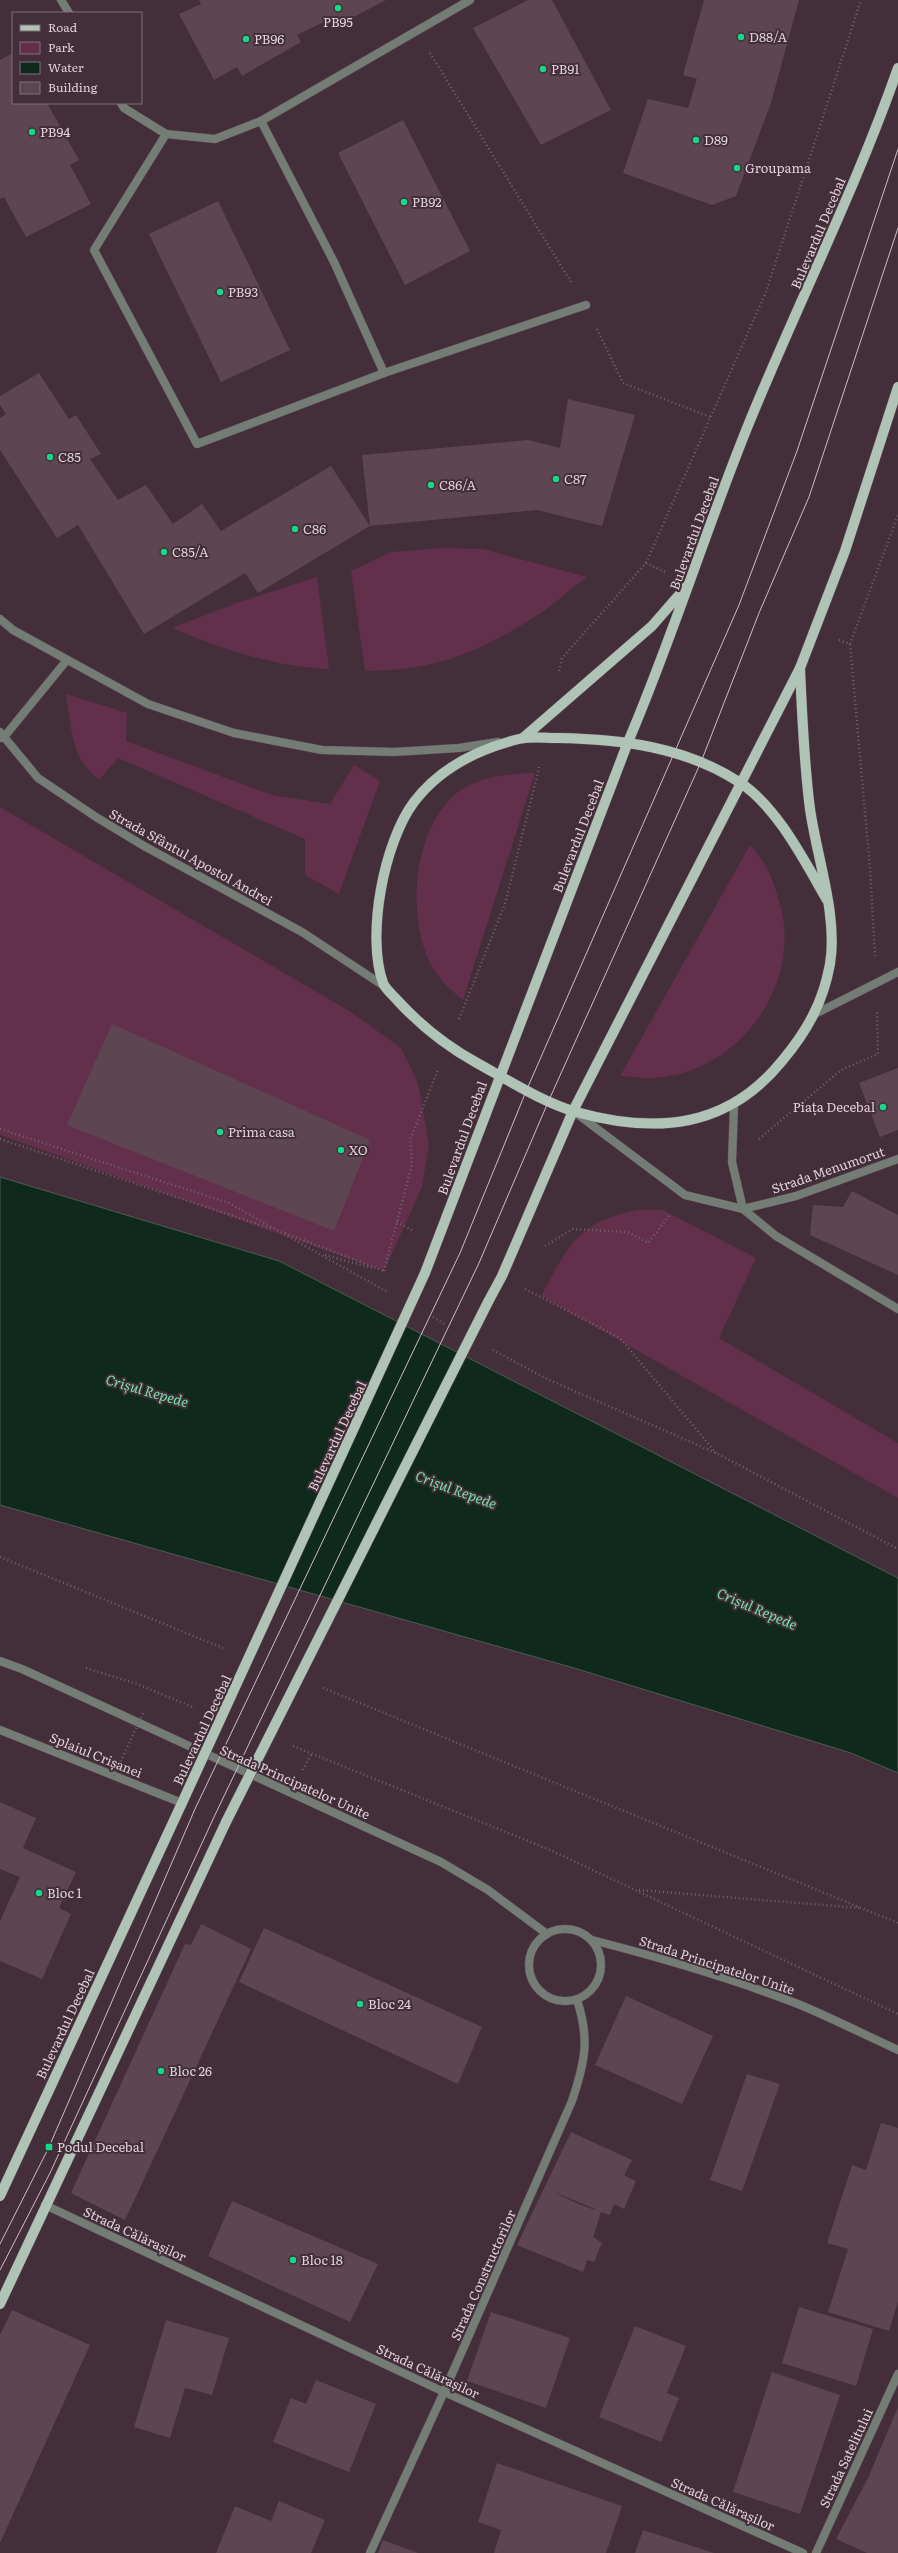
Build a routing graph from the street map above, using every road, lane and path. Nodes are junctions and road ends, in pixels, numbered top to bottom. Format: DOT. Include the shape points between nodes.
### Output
graph roads {
  1 [pos="61,0"];
  2 [pos="470,0"];
  3 [pos="862,0"];
  4 [pos="68,12"];
  5 [pos="416,31"];
  6 [pos="898,68"];
  7 [pos="122,104"];
  8 [pos="261,121"];
  9 [pos="166,134"];
  10 [pos="586,305"];
  11 [pos="384,373"];
  12 [pos="898,387"];
  13 [pos="710,417"];
  14 [pos="898,515"];
  15 [pos="646,562"];
  16 [pos="689,583"];
  17 [pos="0,619"];
  18 [pos="814,631"];
  19 [pos="850,644"];
  20 [pos="67,660"];
  21 [pos="800,668"];
  22 [pos="559,672"];
  23 [pos="1,736"];
  24 [pos="523,738"];
  25 [pos="546,738"];
  26 [pos="628,742"];
  27 [pos="742,783"];
  28 [pos="827,900"];
  29 [pos="898,972"];
  30 [pos="876,981"];
  31 [pos="384,986"];
  32 [pos="817,1013"];
  33 [pos="448,1047"];
  34 [pos="499,1076"];
  35 [pos="734,1106"];
  36 [pos="573,1111"];
  37 [pos="0,1129"];
  38 [pos="0,1139"];
  39 [pos="898,1159"];
  40 [pos="732,1162"];
  41 [pos="685,1196"];
  42 [pos="743,1209"];
  43 [pos="279,1232"];
  44 [pos="542,1248"];
  45 [pos="320,1254"];
  46 [pos="384,1271"];
  47 [pos="502,1276"];
  48 [pos="388,1292"];
  49 [pos="898,1309"];
  50 [pos="430,1315"];
  51 [pos="450,1327"];
  52 [pos="491,1350"];
  53 [pos="718,1454"];
  54 [pos="898,1549"];
  55 [pos="0,1557"];
  56 [pos="229,1650"];
  57 [pos="0,1661"];
  58 [pos="84,1667"];
  59 [pos="317,1686"];
  60 [pos="196,1708"];
  61 [pos="144,1711"];
  62 [pos="0,1730"];
  63 [pos="290,1745"];
  64 [pos="114,1776"];
  65 [pos="182,1803"];
  66 [pos="637,1890"];
  67 [pos="862,1909"];
  68 [pos="898,1923"];
  69 [pos="547,1934"];
  70 [pos="592,1940"];
  71 [pos="577,2000"];
  72 [pos="898,2014"];
  73 [pos="898,2050"];
  74 [pos="0,2196"];
  75 [pos="46,2205"];
  76 [pos="0,2304"];
  77 [pos="898,2374"];
  78 [pos="444,2392"];
  79 [pos="370,2553"];
  80 [pos="804,2553"];
  81 [pos="816,2553"];
  1 -- 4 [label="street"];
  2 -- 5 [label="street"];
  3 -- 13 [label="path" via="766,292"];
  5 -- 8 [label="street"];
  5 -- 10 [label="path"];
  6 -- 16 [label="main road, Bulevardul Decebal" via="819,267 748,428"];
  7 -- 9 [label="street"];
  8 -- 9 [label="street" via="215,140"];
  8 -- 11 [label="street" via="334,262"];
  9 -- 11 [label="street" via="94,250 197,444"];
  10 -- 11 [label="street"];
  10 -- 13 [label="path" via="622,383"];
  12 -- 18 [label="main road" via="845,551"];
  13 -- 15 [label="path"];
  14 -- 19 [label="path"];
  15 -- 16 [label="path"];
  15 -- 22 [label="path" via="562,658"];
  16 -- 24 [label="main road" via="652,626"];
  16 -- 26 [label="main road, Bulevardul Decebal" via="655,678"];
  17 -- 20 [label="street" via="13,630"];
  18 -- 19 [label="path"];
  18 -- 21 [label="main road"];
  19 -- 30 [label="path" via="870,868"];
  20 -- 23 [label="street"];
  20 -- 24 [label="street" via="148,704 234,733 322,750 401,752 458,748"];
  21 -- 27 [label="main road"];
  21 -- 28 [label="main road" via="811,812"];
  23 -- 31 [label="street, Strada Sfântul Apostol Andrei" via="38,778 96,817 302,932"];
  24 -- 25 [label="main road"];
  24 -- 31 [label="main road" via="456,762 438,776 412,805 386,869 376,915 376,950"];
  25 -- 26 [label="main road"];
  25 -- 33 [label="path" via="506,904"];
  26 -- 27 [label="main road" via="701,762"];
  26 -- 34 [label="main road, Bulevardul Decebal"];
  27 -- 28 [label="main road" via="777,819 800,852"];
  27 -- 36 [label="main road"];
  28 -- 32 [label="main road" via="831,961"];
  29 -- 30 [label="street"];
  30 -- 32 [label="street"];
  30 -- 40 [label="path" via="878,1054 841,1070"];
  31 -- 33 [label="main road" via="417,1022"];
  32 -- 35 [label="main road" via="801,1039 777,1068"];
  33 -- 34 [label="main road"];
  33 -- 46 [label="path" via="410,1140 412,1164"];
  34 -- 36 [label="main road"];
  34 -- 65 [label="main road, Bulevardul Decebal, bridge" via="425,1274"];
  35 -- 36 [label="main road" via="691,1120 654,1125"];
  35 -- 40 [label="street"];
  36 -- 41 [label="street"];
  36 -- 47 [label="main road"];
  37 -- 43 [label="path" via="229,1203"];
  38 -- 43 [label="path"];
  39 -- 42 [label="street, Strada Menumorut" via="796,1196"];
  40 -- 42 [label="street"];
  41 -- 42 [label="street"];
  41 -- 44 [label="path" via="648,1243 628,1232 573,1229"];
  42 -- 49 [label="street" via="776,1236"];
  43 -- 45 [label="path"];
  43 -- 46 [label="path" via="318,1244"];
  45 -- 46 [label="path"];
  45 -- 48 [label="path"];
  47 -- 53 [label="path" via="620,1338"];
  47 -- 75 [label="main road, bridge" via="226,1822"];
  50 -- 51 [label="path"];
  52 -- 53 [label="path" via="547,1379"];
  53 -- 54 [label="path"];
  55 -- 56 [label="path"];
  57 -- 69 [label="street, Strada Principatelor Unite" via="441,1862 488,1890"];
  58 -- 60 [label="path" via="137,1684"];
  59 -- 67 [label="path"];
  61 -- 64 [label="path, bridge"];
  62 -- 64 [label="street, Splaiul Crișanei"];
  63 -- 66 [label="path" via="548,1849"];
  64 -- 65 [label="street, Splaiul Crișanei"];
  65 -- 74 [label="main road, Bulevardul Decebal"];
  66 -- 67 [label="path"];
  66 -- 72 [label="path"];
  67 -- 68 [label="path"];
  69 -- 70 [label="street" via="559,1929 571,1929"];
  69 -- 71 [label="street" via="538,1941 528,1962 534,1985 553,2000"];
  70 -- 71 [label="street" via="602,1963 600,1975 595,1986"];
  70 -- 73 [label="street, Strada Principatelor Unite" via="725,1978 799,2005"];
  71 -- 78 [label="street, Strada Constructorilor" via="585,2023 586,2044 577,2086"];
  75 -- 76 [label="main road"];
  75 -- 78 [label="street, Strada Călărașilor"];
  77 -- 81 [label="street, Strada Satelitului"];
  78 -- 79 [label="street, Strada Constructorilor"];
  78 -- 80 [label="street, Strada Călărașilor"];
}
